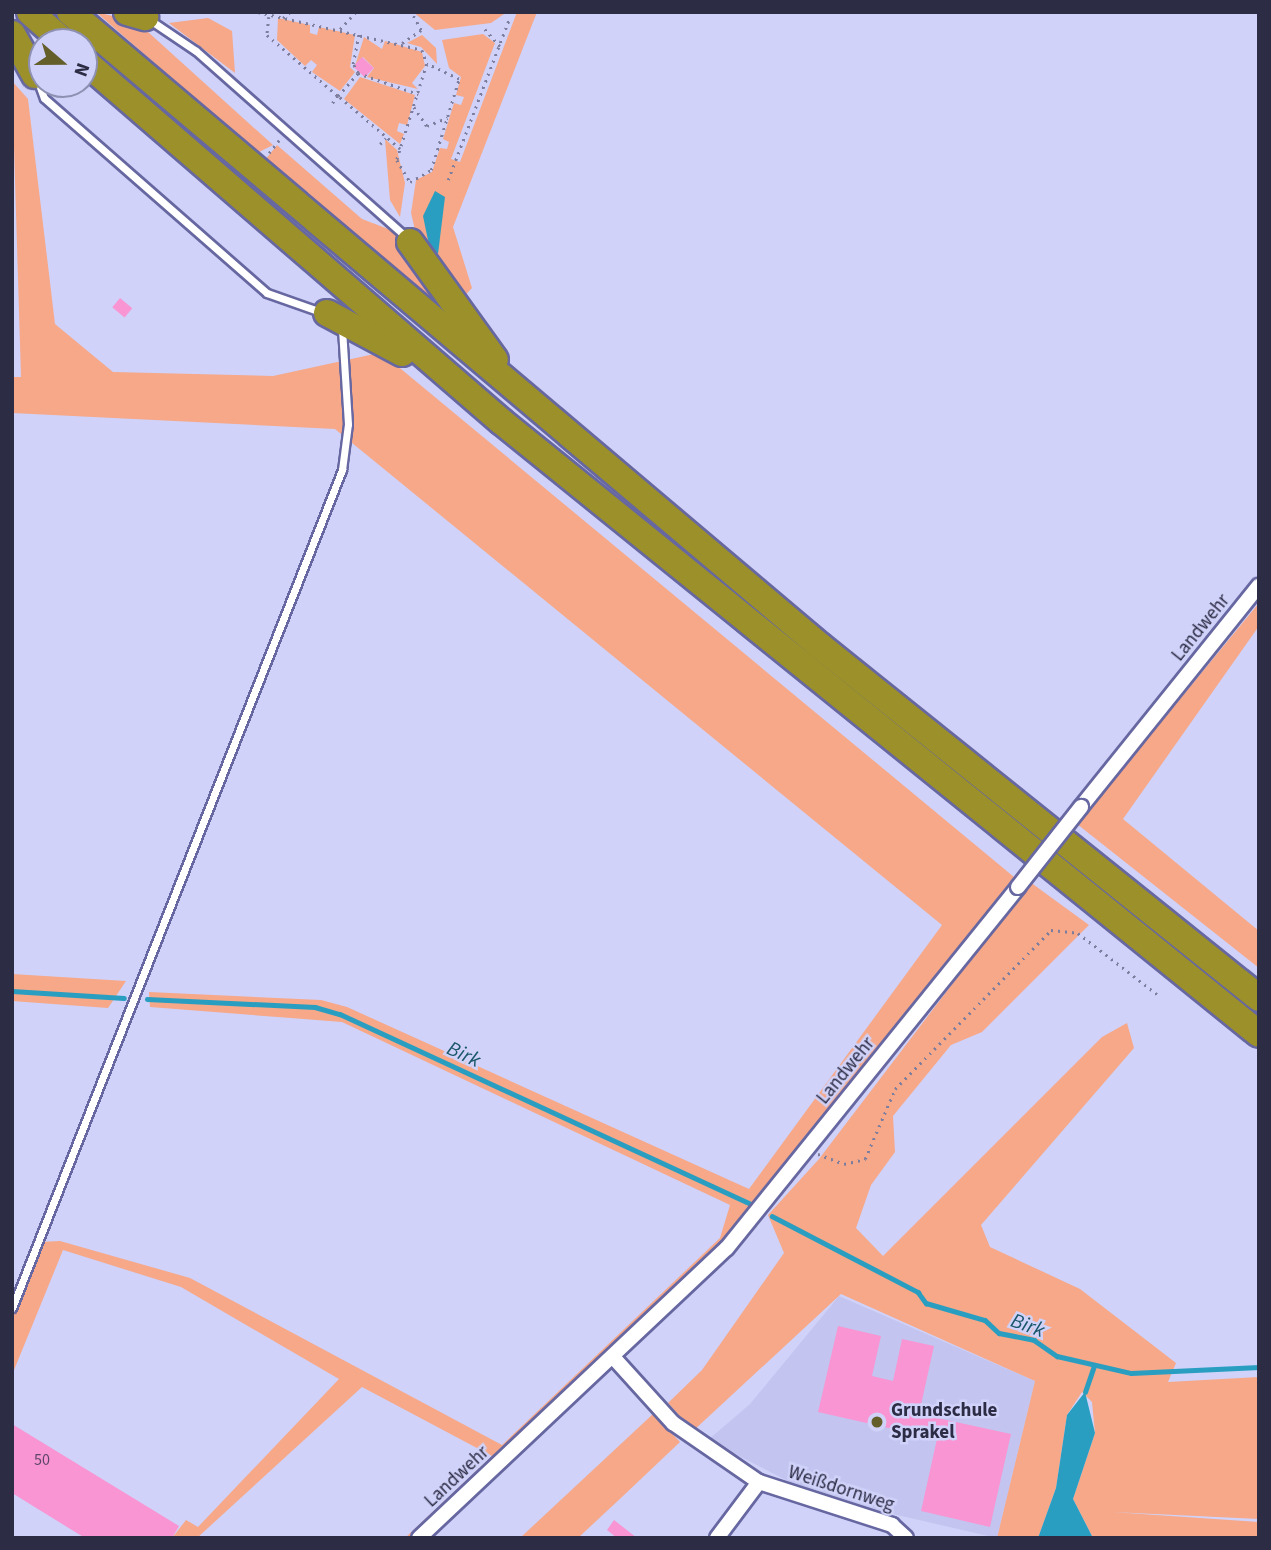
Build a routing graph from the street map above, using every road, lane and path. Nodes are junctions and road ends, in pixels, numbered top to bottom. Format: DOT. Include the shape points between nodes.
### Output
graph roads {
  1 [pos="30,12"];
  2 [pos="70,12"];
  3 [pos="258,12"];
  4 [pos="290,12"];
  5 [pos="356,12"];
  6 [pos="411,12"];
  7 [pos="136,15"];
  8 [pos="270,15"];
  9 [pos="510,17"];
  10 [pos="283,18"];
  11 [pos="48,28"];
  12 [pos="339,29"];
  13 [pos="485,29"];
  14 [pos="12,34"];
  15 [pos="359,34"];
  16 [pos="402,43"];
  17 [pos="500,46"];
  18 [pos="28,61"];
  19 [pos="428,64"];
  20 [pos="98,73"];
  21 [pos="359,73"];
  22 [pos="418,94"];
  23 [pos="338,96"];
  24 [pos="44,98"];
  25 [pos="333,103"];
  26 [pos="414,107"];
  27 [pos="447,118"];
  28 [pos="287,130"];
  29 [pos="386,138"];
  30 [pos="380,144"];
  31 [pos="400,150"];
  32 [pos="267,156"];
  33 [pos="448,180"];
  34 [pos="410,242"];
  35 [pos="333,314"];
  36 [pos="518,396"];
  37 [pos="502,422"];
  38 [pos="1259,586"];
  39 [pos="1157,994"];
  40 [pos="1259,998"];
  41 [pos="1259,1034"];
  42 [pos="809,1148"];
  43 [pos="12,1308"];
  44 [pos="614,1358"];
  45 [pos="759,1482"];
  46 [pos="419,1538"];
  47 [pos="717,1538"];
  48 [pos="906,1538"];
  1 -- 11 [label="highway"];
  2 -- 36 [label="highway"];
  3 -- 8 [label="path"];
  4 -- 10 [label="path"];
  5 -- 12 [label="path"];
  6 -- 16 [label="path" via="421,30"];
  7 -- 28 [label="lane" via="187,44"];
  8 -- 10 [label="path"];
  8 -- 23 [label="path" via="267,36"];
  9 -- 17 [label="path"];
  10 -- 12 [label="path"];
  12 -- 15 [label="path"];
  13 -- 17 [label="path"];
  14 -- 18 [label="highway"];
  15 -- 16 [label="path"];
  15 -- 21 [label="path" via="353,64"];
  16 -- 19 [label="path" via="422,50"];
  17 -- 33 [label="path"];
  19 -- 22 [label="path"];
  19 -- 27 [label="path" via="459,78"];
  20 -- 37 [label="highway"];
  21 -- 22 [label="path"];
  21 -- 23 [label="path"];
  22 -- 26 [label="path"];
  23 -- 25 [label="path"];
  23 -- 29 [label="path"];
  24 -- 35 [label="lane" via="267,293"];
  26 -- 27 [label="path" via="427,126"];
  26 -- 31 [label="path"];
  27 -- 31 [label="path" via="430,171 404,180"];
  28 -- 32 [label="path"];
  28 -- 34 [label="lane"];
  29 -- 30 [label="path"];
  29 -- 31 [label="path"];
  34 -- 36 [label="highway"];
  35 -- 37 [label="highway"];
  35 -- 43 [label="lane" via="348,424 342,470"];
  36 -- 40 [label="highway"];
  37 -- 41 [label="highway"];
  38 -- 42 [label="street, Landwehr, bridge"];
  39 -- 42 [label="path" via="1078,933 1051,930 895,1089 865,1159 838,1164"];
  42 -- 44 [label="street, Landwehr" via="727,1248"];
  44 -- 45 [label="street, Weißdornweg" via="673,1423"];
  44 -- 46 [label="street, Landwehr"];
  45 -- 47 [label="street"];
  45 -- 48 [label="street, Weißdornweg" via="892,1525"];
}
